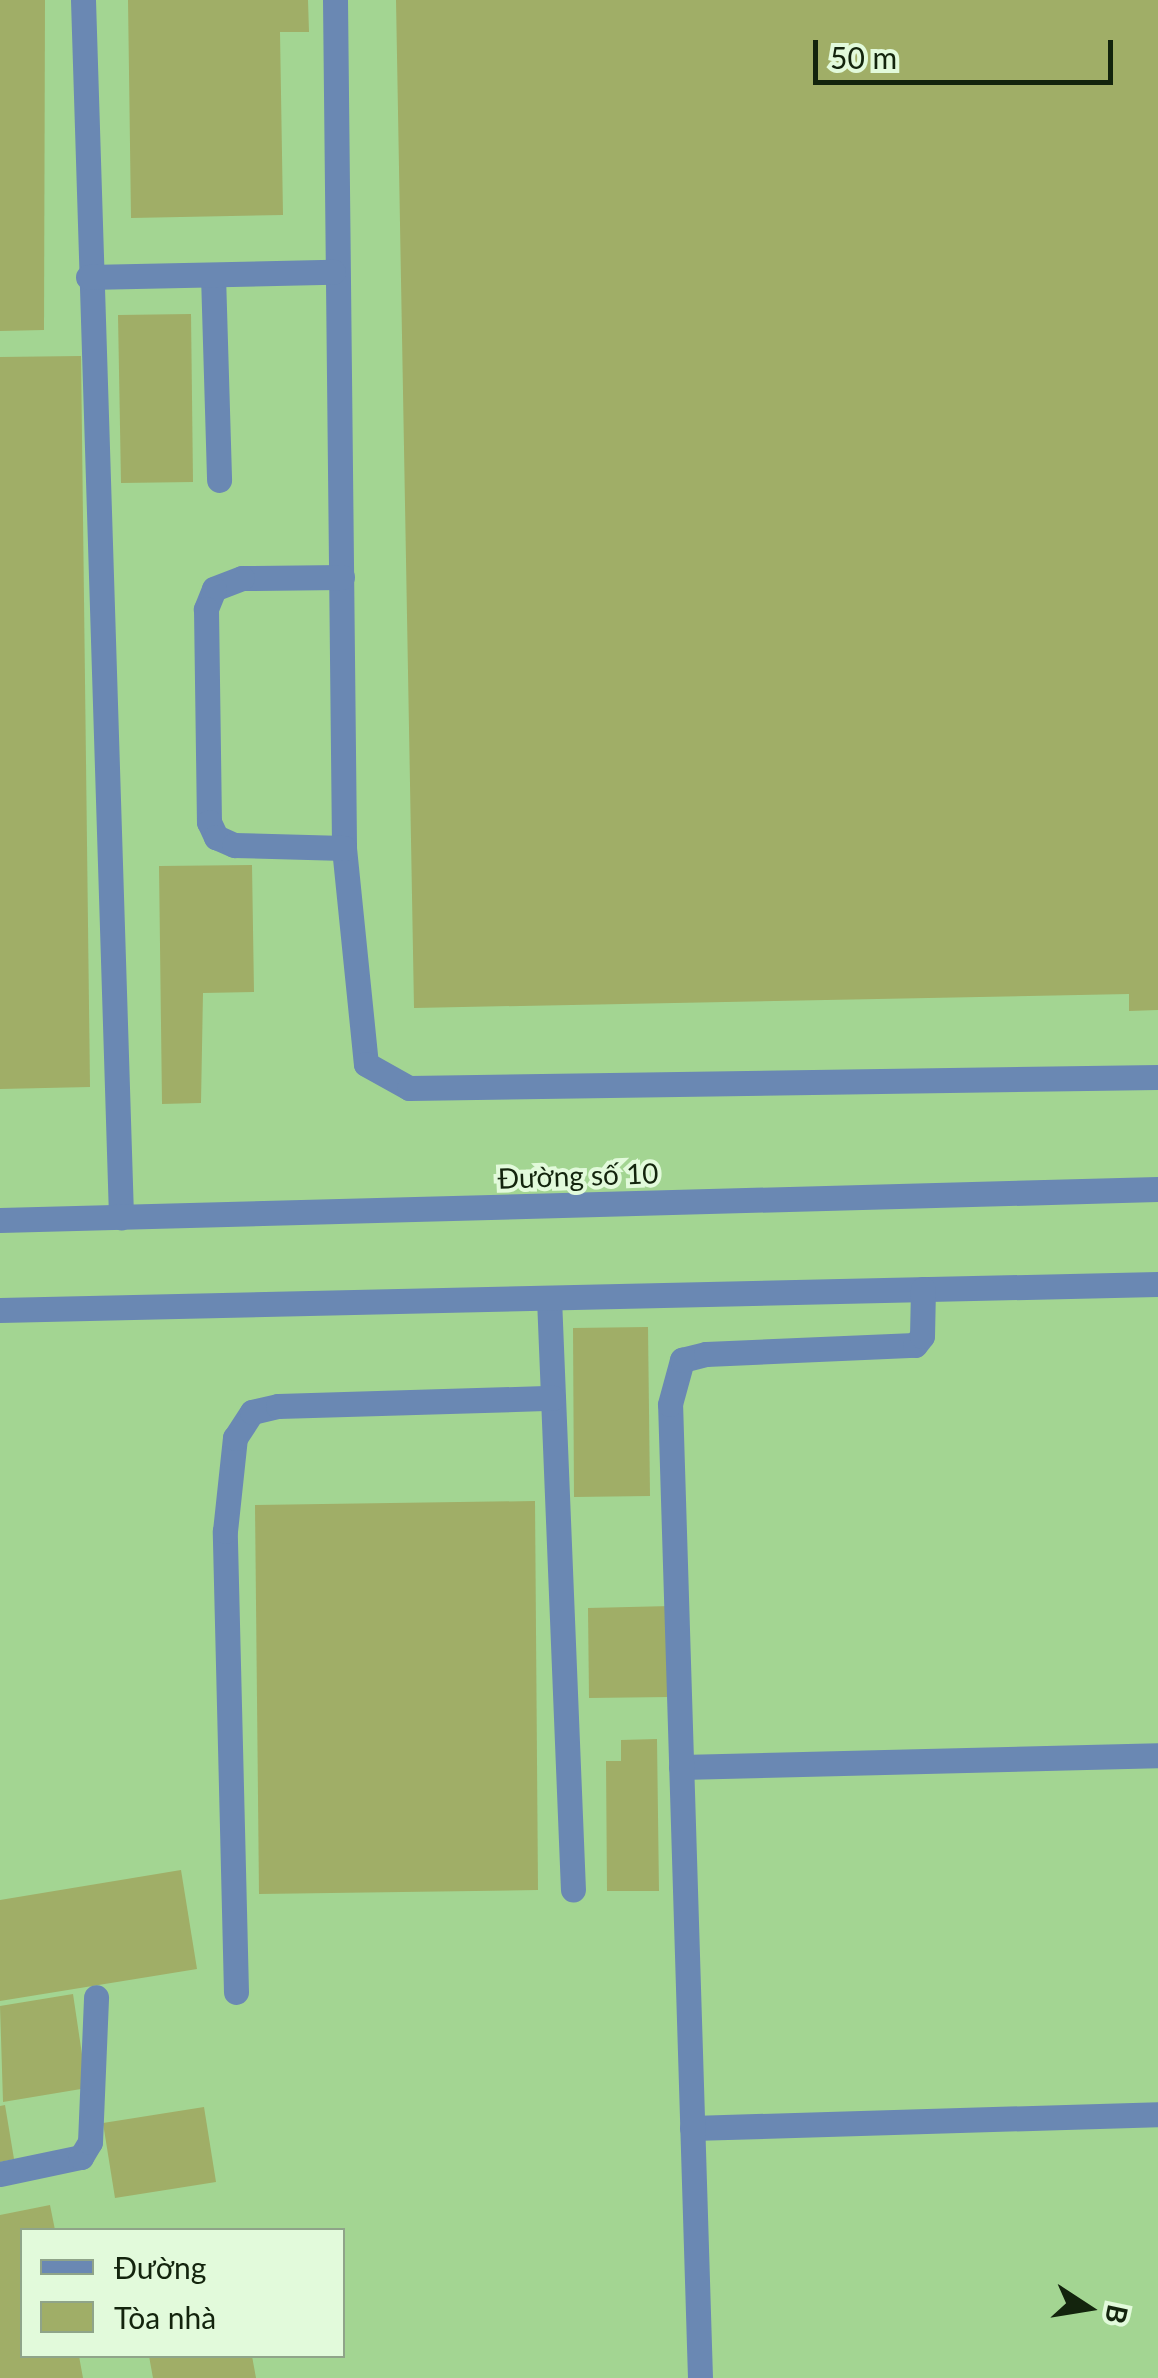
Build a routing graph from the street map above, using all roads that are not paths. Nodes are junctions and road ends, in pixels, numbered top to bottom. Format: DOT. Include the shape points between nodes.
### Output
graph roads {
  1 [pos="83,0"];
  2 [pos="335,0"];
  3 [pos="333,272"];
  4 [pos="213,275"];
  5 [pos="88,277"];
  6 [pos="219,480"];
  7 [pos="342,578"];
  8 [pos="344,848"];
  9 [pos="1158,1077"];
  10 [pos="1158,1190"];
  11 [pos="121,1217"];
  12 [pos="0,1220"];
  13 [pos="1158,1284"];
  14 [pos="924,1289"];
  15 [pos="549,1298"];
  16 [pos="0,1310"];
  17 [pos="552,1398"];
  18 [pos="1158,1755"];
  19 [pos="681,1767"];
  20 [pos="573,1890"];
  21 [pos="236,1992"];
  22 [pos="96,1997"];
  23 [pos="1158,2114"];
  24 [pos="692,2128"];
  25 [pos="0,2174"];
  26 [pos="700,2378"];
  1 -- 5 [label="street"];
  2 -- 3 [label="street"];
  3 -- 4 [label="street"];
  3 -- 7 [label="street"];
  4 -- 5 [label="street"];
  4 -- 6 [label="street"];
  5 -- 11 [label="street"];
  7 -- 8 [label="street"];
  7 -- 8 [label="street" via="242,578 214,589 206,609 209,822 216,837 234,845"];
  8 -- 9 [label="street" via="366,1064 409,1088"];
  10 -- 11 [label="street, Đường số 10"];
  11 -- 12 [label="street, Đường số 10"];
  13 -- 14 [label="street"];
  14 -- 15 [label="street"];
  14 -- 19 [label="street" via="922,1336 915,1345 682,1360 670,1404"];
  15 -- 16 [label="street"];
  15 -- 17 [label="street"];
  17 -- 20 [label="street"];
  17 -- 21 [label="street" via="278,1406 252,1412 235,1438 226,1531"];
  18 -- 19 [label="street"];
  19 -- 24 [label="street"];
  22 -- 25 [label="street" via="90,2142 82,2158"];
  23 -- 24 [label="street"];
  24 -- 26 [label="street"];
}
